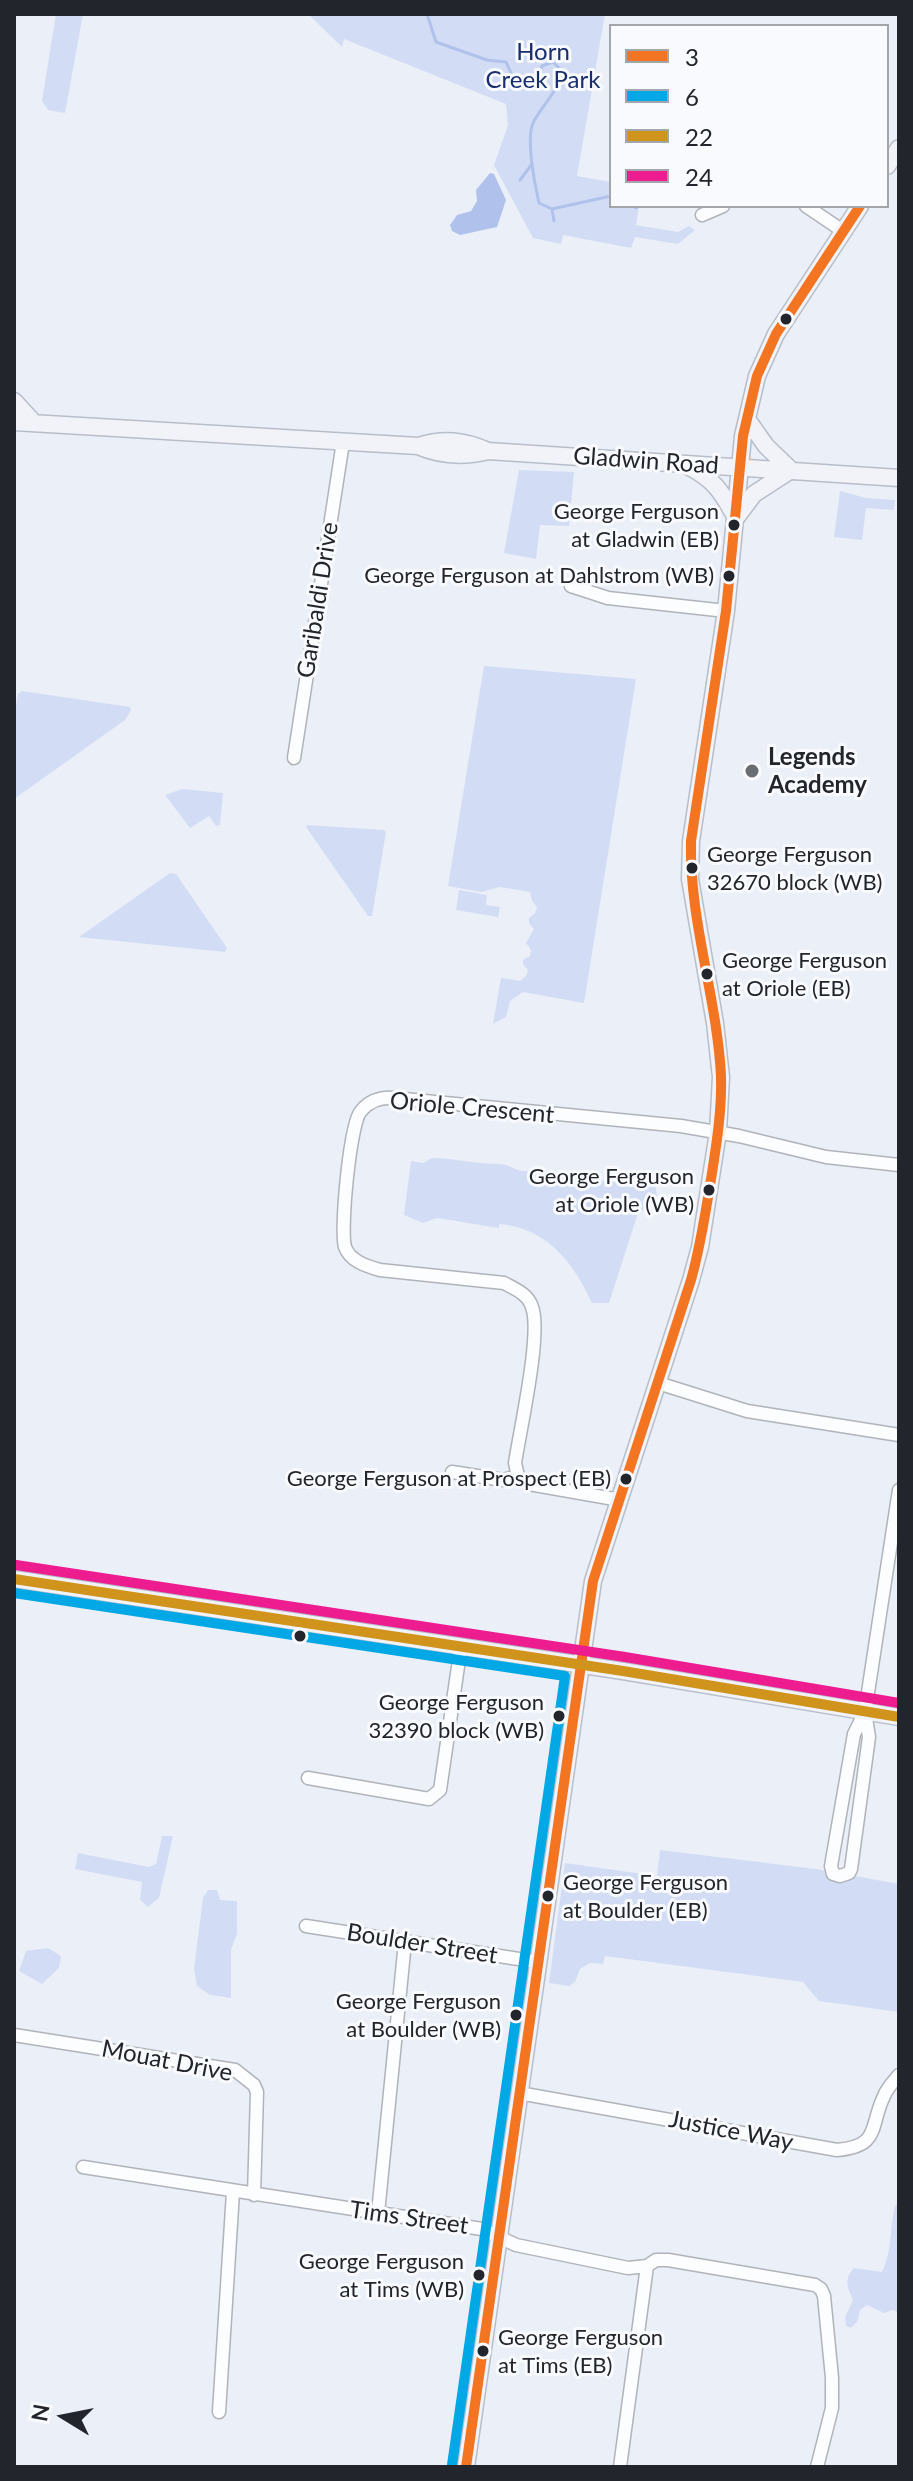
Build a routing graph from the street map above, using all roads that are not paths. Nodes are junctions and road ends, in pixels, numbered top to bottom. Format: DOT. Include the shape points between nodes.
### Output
graph roads {
  1 [pos="718,208"];
  2 [pos="809,208"];
  3 [pos="859,208"];
  4 [pos="702,215"];
  5 [pos="843,231"];
  6 [pos="14,401"];
  7 [pos="747,419"];
  8 [pos="14,422"];
  9 [pos="34,423"];
  10 [pos="14,433"];
  11 [pos="343,442"];
  12 [pos="681,463"];
  13 [pos="740,466"];
  14 [pos="791,470"];
  15 [pos="899,478"];
  16 [pos="736,518"];
  17 [pos="571,586"];
  18 [pos="726,611"];
  19 [pos="294,758"];
  20 [pos="718,1132"];
  21 [pos="899,1165"];
  22 [pos="658,1383"];
  23 [pos="899,1435"];
  24 [pos="452,1472"];
  25 [pos="518,1476"];
  26 [pos="899,1490"];
  27 [pos="620,1500"];
  28 [pos="14,1579"];
  29 [pos="461,1646"];
  30 [pos="581,1664"];
  31 [pos="865,1712"];
  32 [pos="899,1717"];
  33 [pos="308,1778"];
  34 [pos="306,1926"];
  35 [pos="405,1942"];
  36 [pos="538,1962"];
  37 [pos="14,2035"];
  38 [pos="899,2075"];
  39 [pos="519,2093"];
  40 [pos="83,2167"];
  41 [pos="233,2192"];
  42 [pos="254,2195"];
  43 [pos="378,2213"];
  44 [pos="499,2236"];
  45 [pos="647,2266"];
  46 [pos="219,2412"];
  47 [pos="466,2467"];
  48 [pos="620,2467"];
  49 [pos="817,2467"];
  1 -- 4 [label="street"];
  2 -- 5 [label="street"];
  3 -- 5 [label="main road"];
  5 -- 7 [label="main road" via="776,334 757,376"];
  6 -- 9 [label="main road"];
  7 -- 13 [label="main road"];
  7 -- 14 [label="main road"];
  8 -- 9 [label="main road, Gladwin Road"];
  9 -- 10 [label="main road"];
  9 -- 11 [label="main road, Gladwin Road"];
  11 -- 12 [label="main road, Gladwin Road" via="465,442 488,451"];
  11 -- 19 [label="street, Garibaldi Drive"];
  12 -- 13 [label="main road, Gladwin Road"];
  12 -- 16 [label="main road" via="719,488"];
  13 -- 14 [label="main road, Gladwin Road"];
  13 -- 16 [label="main road"];
  14 -- 15 [label="main road, Gladwin Road"];
  14 -- 16 [label="main road" via="754,494"];
  16 -- 18 [label="main road"];
  17 -- 18 [label="street" via="608,598"];
  18 -- 20 [label="main road" via="690,858 695,918 717,1035"];
  20 -- 21 [label="street" via="826,1157"];
  20 -- 22 [label="main road" via="700,1247"];
  20 -- 25 [label="street, Oriole Crescent" via="383,1097 358,1113 343,1226 346,1249 361,1265 380,1270 504,1283 533,1307 535,1331 515,1463"];
  22 -- 23 [label="street" via="747,1411"];
  22 -- 27 [label="main road"];
  24 -- 25 [label="street" via="503,1480"];
  25 -- 27 [label="street" via="529,1484"];
  26 -- 31 [label="street"];
  27 -- 30 [label="main road" via="593,1581"];
  28 -- 29 [label="main road"];
  29 -- 30 [label="main road"];
  29 -- 33 [label="street" via="440,1790 429,1799"];
  30 -- 31 [label="main road"];
  30 -- 36 [label="main road"];
  31 -- 31 [label="street" via="854,1734 831,1866 840,1876 851,1869 869,1737"];
  31 -- 32 [label="main road"];
  34 -- 35 [label="street, Boulder Street"];
  35 -- 36 [label="street, Boulder Street"];
  35 -- 43 [label="street"];
  36 -- 39 [label="main road"];
  37 -- 42 [label="street, Mouat Drive" via="235,2070 257,2092"];
  38 -- 39 [label="street, Justice Way" via="883,2097 869,2139 837,2150"];
  39 -- 44 [label="main road"];
  40 -- 41 [label="street, Tims Street"];
  41 -- 42 [label="street, Tims Street"];
  41 -- 46 [label="street"];
  42 -- 43 [label="street, Tims Street"];
  43 -- 44 [label="street, Tims Street"];
  44 -- 45 [label="street, Tims Street" via="550,2253 628,2268"];
  44 -- 47 [label="main road"];
  45 -- 48 [label="street"];
  45 -- 49 [label="street, Tims Street" via="668,2260 821,2289 832,2408"];
}
